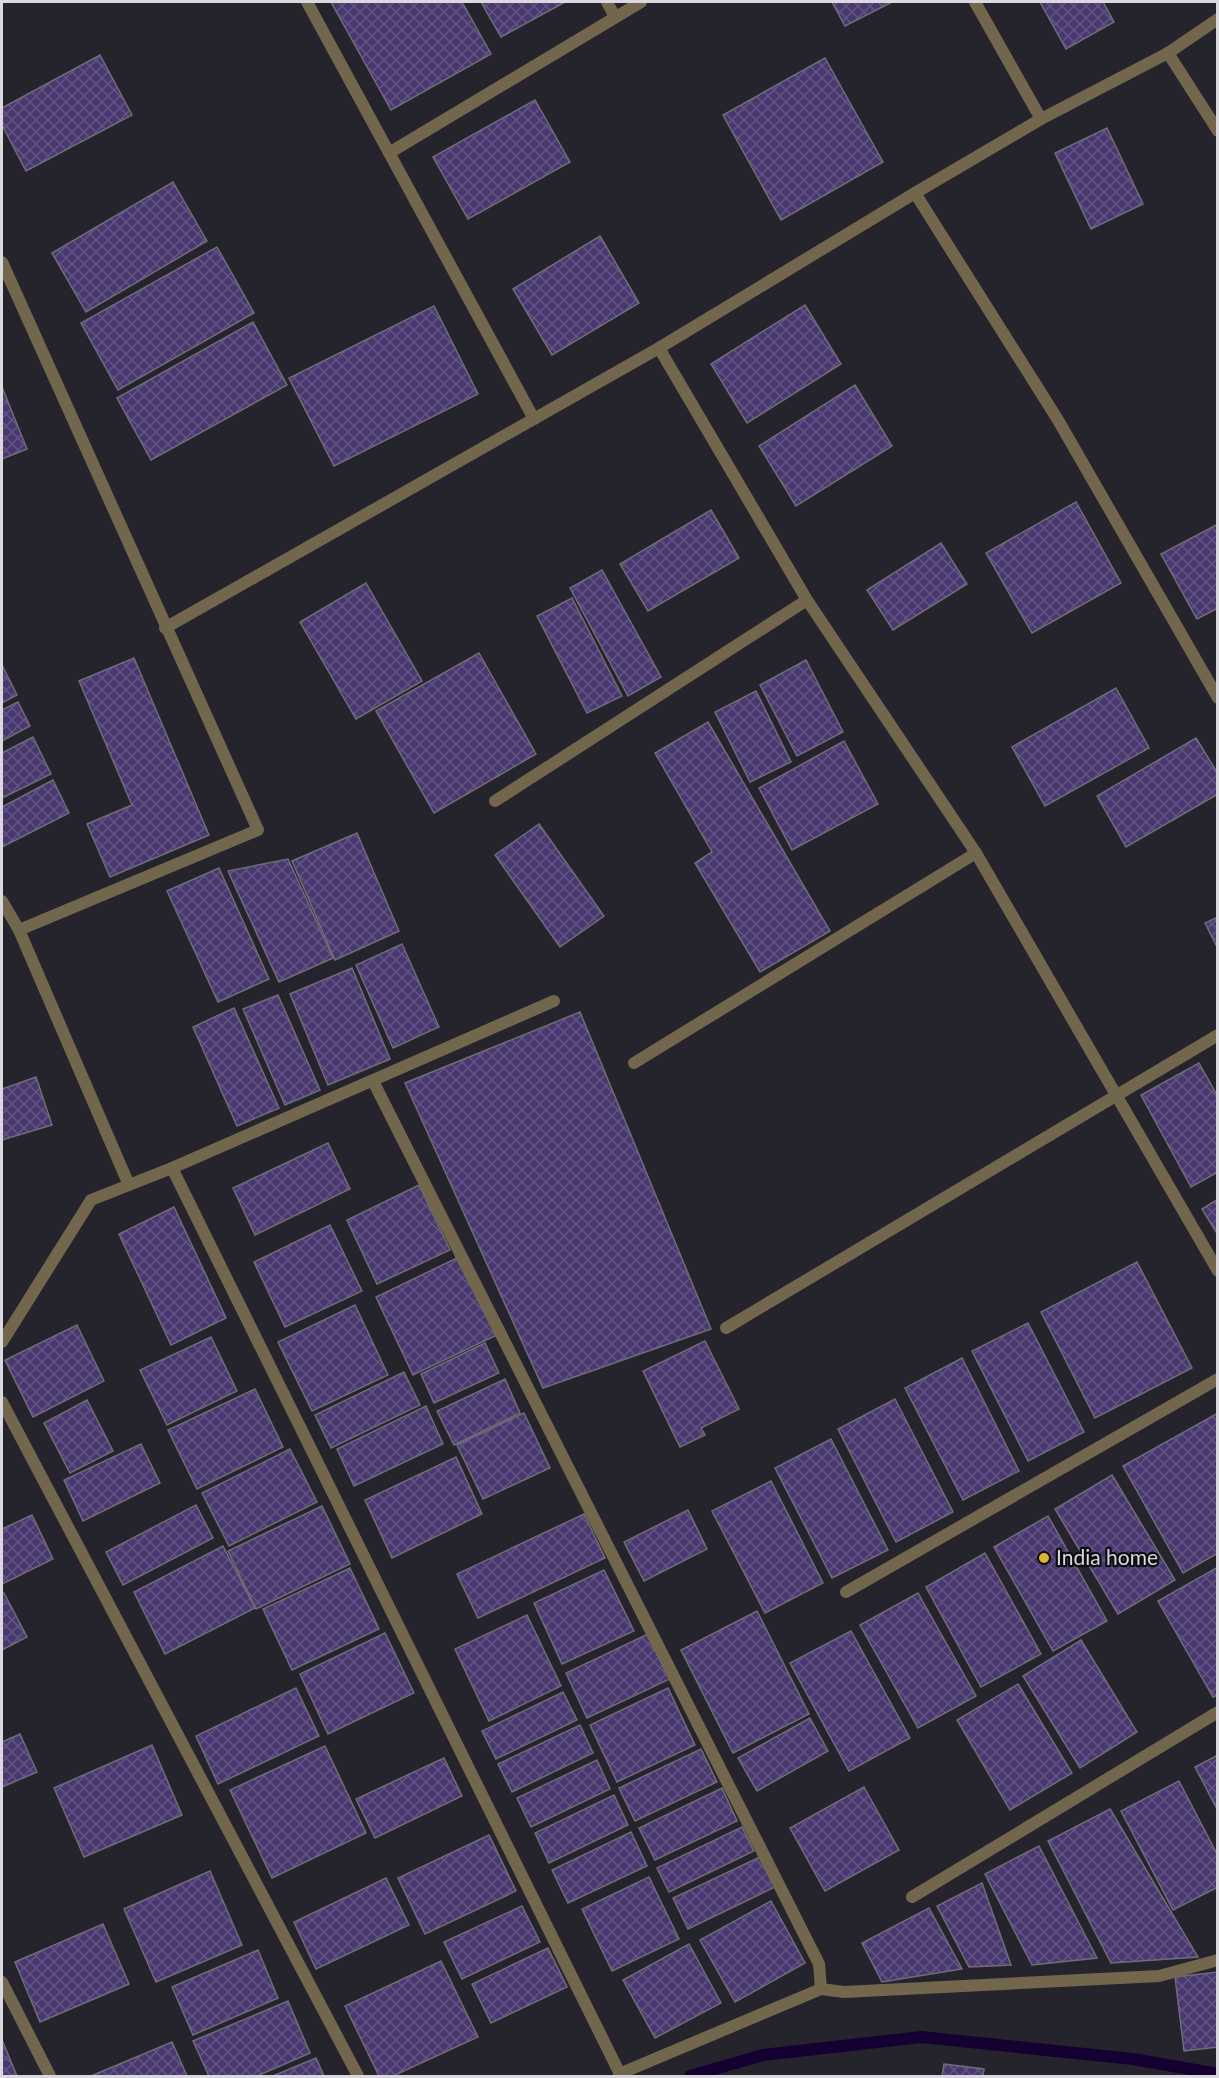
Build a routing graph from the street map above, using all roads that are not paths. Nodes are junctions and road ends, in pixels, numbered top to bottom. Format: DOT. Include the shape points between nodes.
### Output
graph roads {
  1 [pos="307,2"];
  2 [pos="607,2"];
  3 [pos="641,2"];
  4 [pos="975,2"];
  5 [pos="615,17"];
  6 [pos="1218,19"];
  7 [pos="1168,53"];
  8 [pos="1041,119"];
  9 [pos="1218,131"];
  10 [pos="389,153"];
  11 [pos="915,193"];
  12 [pos="2,262"];
  13 [pos="659,348"];
  14 [pos="534,419"];
  15 [pos="807,600"];
  16 [pos="165,628"];
  17 [pos="1218,698"];
  18 [pos="495,801"];
  19 [pos="976,853"];
  20 [pos="2,901"];
  21 [pos="19,930"];
  22 [pos="554,1001"];
  23 [pos="1218,1035"];
  24 [pos="633,1063"];
  25 [pos="373,1081"];
  26 [pos="1117,1095"];
  27 [pos="172,1168"];
  28 [pos="129,1185"];
  29 [pos="1218,1270"];
  30 [pos="726,1328"];
  31 [pos="2,1342"];
  32 [pos="1218,1379"];
  33 [pos="2,1402"];
  34 [pos="846,1592"];
  35 [pos="1218,1712"];
  36 [pos="912,1897"];
  37 [pos="1218,1960"];
  38 [pos="2,1982"];
  39 [pos="821,1989"];
  40 [pos="620,2075"];
  41 [pos="50,2076"];
  42 [pos="358,2076"];
  1 -- 10 [label="street"];
  2 -- 5 [label="street"];
  3 -- 5 [label="street"];
  4 -- 8 [label="street"];
  5 -- 10 [label="street"];
  6 -- 7 [label="street"];
  7 -- 8 [label="street"];
  7 -- 9 [label="street"];
  8 -- 11 [label="street"];
  10 -- 14 [label="street"];
  11 -- 13 [label="street"];
  11 -- 17 [label="street" via="1058,420"];
  12 -- 16 [label="street"];
  13 -- 14 [label="street"];
  13 -- 15 [label="street"];
  14 -- 16 [label="street"];
  15 -- 18 [label="street"];
  15 -- 19 [label="street"];
  16 -- 21 [label="street" via="258,830"];
  19 -- 24 [label="street"];
  19 -- 26 [label="street"];
  20 -- 21 [label="street"];
  21 -- 28 [label="street"];
  22 -- 25 [label="street"];
  23 -- 26 [label="street"];
  25 -- 27 [label="street"];
  25 -- 39 [label="street" via="819,1964"];
  26 -- 29 [label="street"];
  26 -- 30 [label="street"];
  27 -- 28 [label="street"];
  27 -- 40 [label="street"];
  28 -- 31 [label="street" via="91,1200"];
  32 -- 34 [label="street"];
  33 -- 42 [label="street"];
  35 -- 36 [label="street"];
  37 -- 39 [label="street" via="1159,1976 844,1992"];
  38 -- 41 [label="street"];
  39 -- 40 [label="street"];
}
